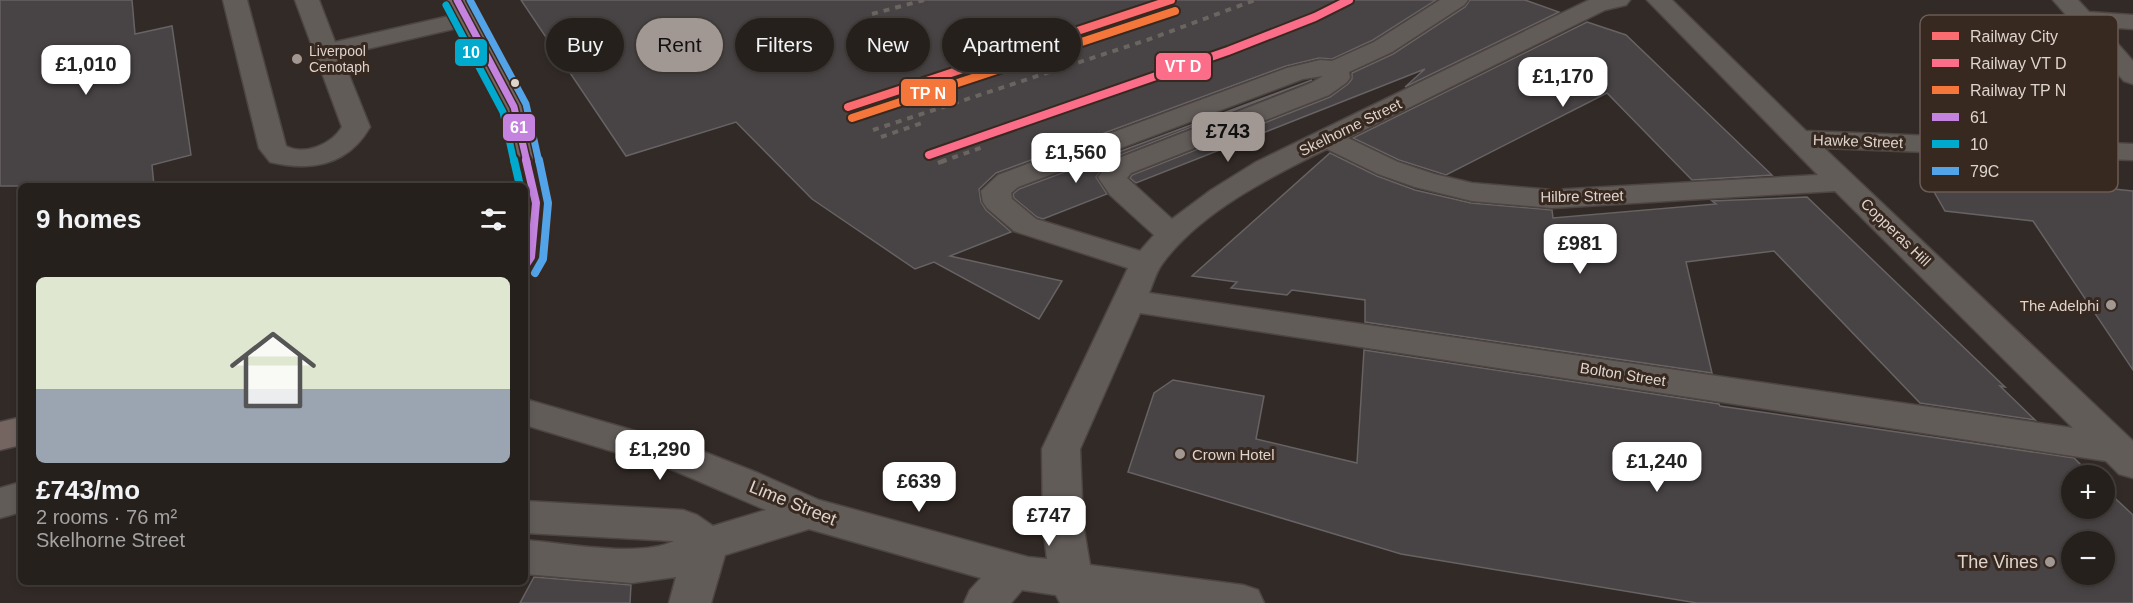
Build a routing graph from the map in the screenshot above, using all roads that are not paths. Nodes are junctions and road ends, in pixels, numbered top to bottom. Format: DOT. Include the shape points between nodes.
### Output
graph roads {
  1 [pos="236,0"];
  2 [pos="307,0"];
  3 [pos="1456,0"];
  4 [pos="1618,0"];
  5 [pos="1659,0"];
  6 [pos="2065,0"];
  7 [pos="462,9"];
  8 [pos="2078,15"];
  9 [pos="2118,21"];
  10 [pos="2133,22"];
  11 [pos="2118,49"];
  12 [pos="2133,50"];
  13 [pos="327,51"];
  14 [pos="2118,59"];
  15 [pos="1336,69"];
  16 [pos="2133,76"];
  17 [pos="1328,139"];
  18 [pos="1798,139"];
  19 [pos="1920,144"];
  20 [pos="2118,151"];
  21 [pos="2133,152"];
  22 [pos="1845,182"];
  23 [pos="1171,234"];
  24 [pos="528,262"];
  25 [pos="1146,263"];
  26 [pos="1130,301"];
  27 [pos="528,413"];
  28 [pos="18,432"];
  29 [pos="0,436"];
  30 [pos="2124,456"];
  31 [pos="18,498"];
  32 [pos="0,502"];
  33 [pos="809,513"];
  34 [pos="528,517"];
  35 [pos="707,544"];
  36 [pos="528,557"];
  37 [pos="1014,570"];
  38 [pos="1076,592"];
  39 [pos="690,603"];
  40 [pos="985,603"];
  41 [pos="1244,603"];
  1 -- 13 [label="street" via="273,148 280,156 316,157 335,150 350,140 356,127"];
  2 -- 13 [label="street"];
  3 -- 15 [label="street" via="1383,47"];
  4 -- 17 [label="street, Skelhorne Street" via="1597,5"];
  5 -- 18 [label="street, Copperas Hill"];
  6 -- 8 [label="street"];
  7 -- 13 [label="street"];
  7 -- 24 [label="main road" via="514,107 536,203"];
  9 -- 10 [label="street"];
  11 -- 12 [label="street"];
  14 -- 16 [label="street"];
  15 -- 23 [label="street" via="1337,78 1320,89 1121,167 1112,177 1120,189"];
  15 -- 25 [label="street" via="1296,73 1008,181 996,191 998,202 1024,225"];
  17 -- 22 [label="street, Hilbre Street" via="1425,181 1472,192 1552,199"];
  17 -- 23 [label="street, Skelhorne Street" via="1266,168"];
  18 -- 19 [label="street, Hawke Street"];
  18 -- 22 [label="street, Copperas Hill"];
  20 -- 21 [label="street, Hawke Street"];
  22 -- 30 [label="street, Copperas Hill"];
  23 -- 25 [label="street, Skelhorne Street"];
  25 -- 26 [label="street, Skelhorne Street"];
  26 -- 30 [label="street, Bolton Street"];
  26 -- 38 [label="street, Skelhorne Street" via="1061,449 1063,524"];
  27 -- 33 [label="street, Lime Street" via="681,458"];
  28 -- 29 [label="main road"];
  31 -- 32 [label="street"];
  33 -- 35 [label="street"];
  33 -- 37 [label="street, Lime Street"];
  34 -- 35 [label="street" via="683,526"];
  35 -- 36 [label="street" via="668,563 632,566"];
  35 -- 39 [label="street"];
  37 -- 38 [label="street, Lime Street"];
  37 -- 40 [label="street"];
  38 -- 41 [label="street, Lime Street"];
}
